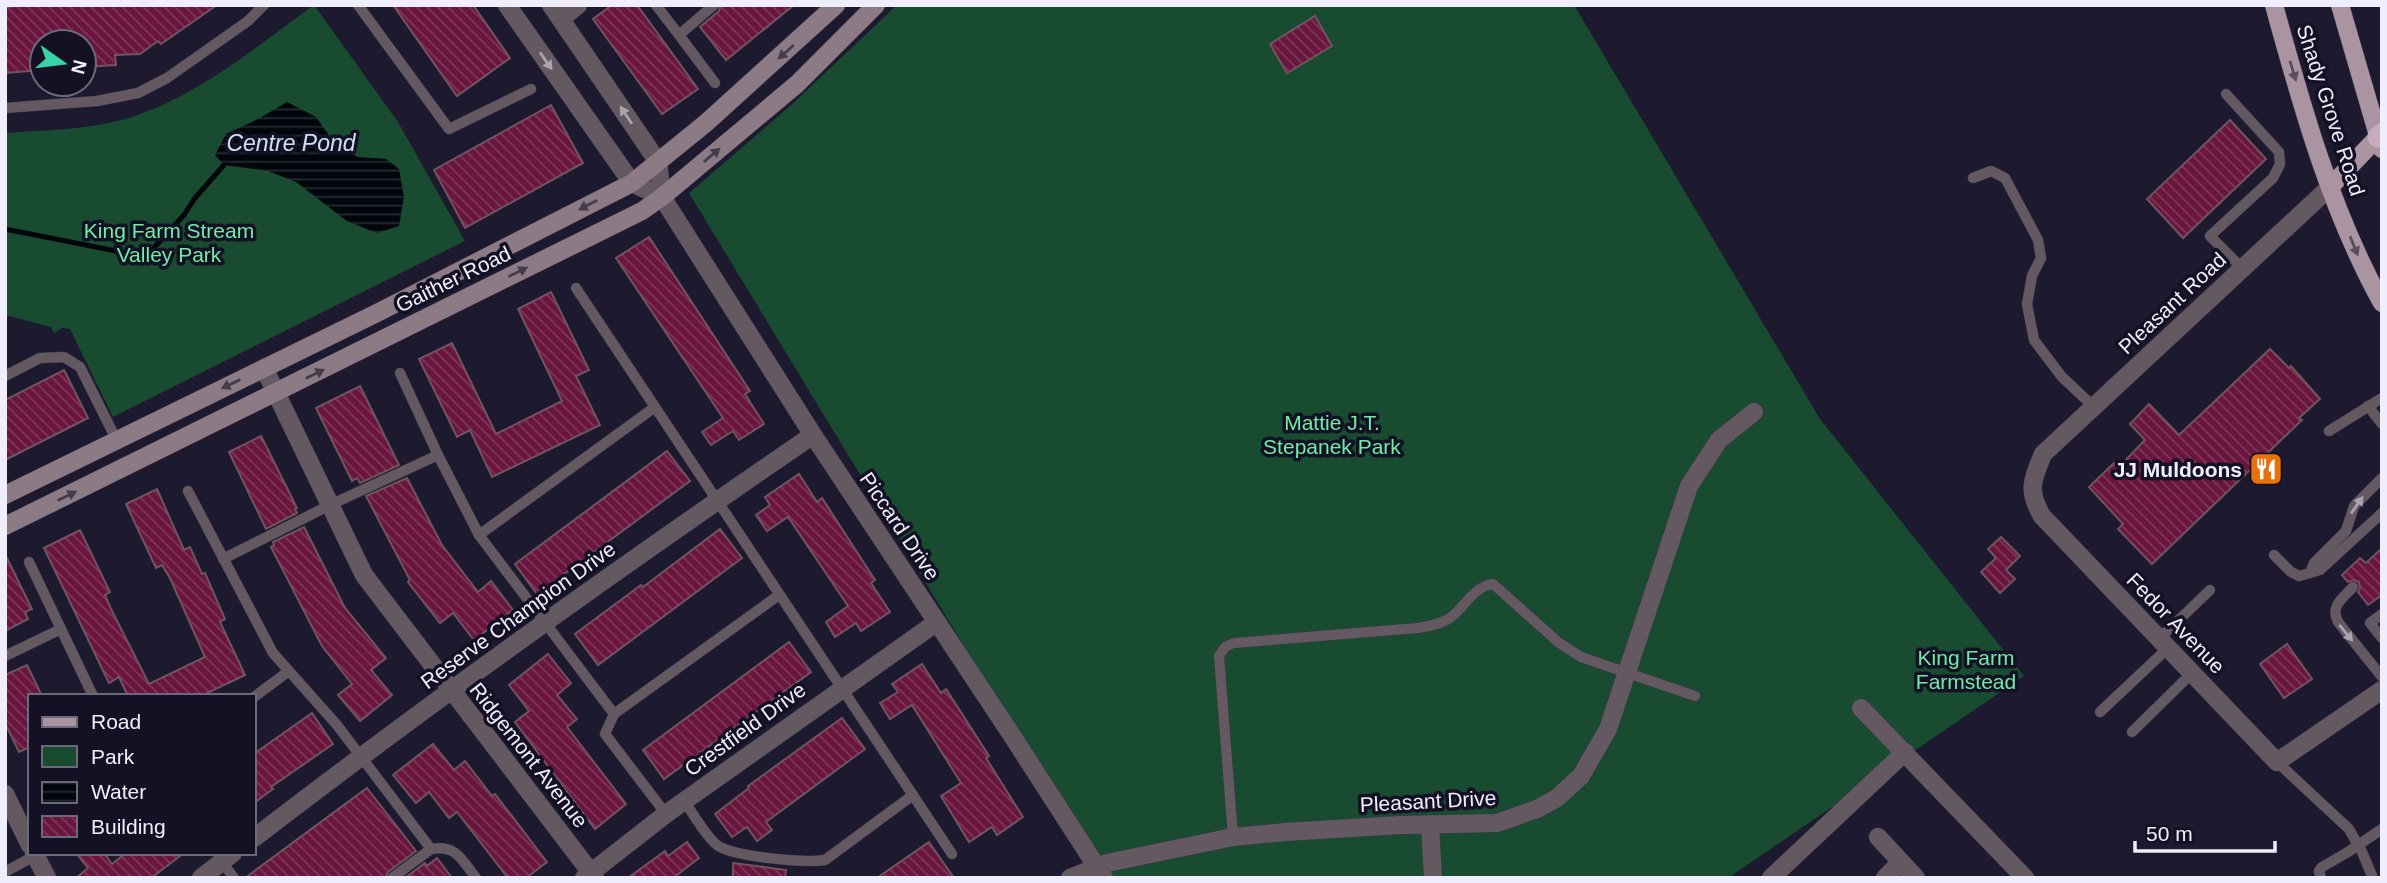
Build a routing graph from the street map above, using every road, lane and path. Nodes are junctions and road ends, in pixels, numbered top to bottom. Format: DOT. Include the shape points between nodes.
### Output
graph roads {
  1 [pos="264,5"];
  2 [pos="358,5"];
  3 [pos="507,5"];
  4 [pos="578,5"];
  5 [pos="656,5"];
  6 [pos="714,5"];
  7 [pos="836,5"];
  8 [pos="876,5"];
  9 [pos="2274,5"];
  10 [pos="2340,5"];
  11 [pos="556,12"];
  12 [pos="678,34"];
  13 [pos="715,83"];
  14 [pos="531,89"];
  15 [pos="2226,94"];
  16 [pos="5,108"];
  17 [pos="2380,140"];
  18 [pos="658,162"];
  19 [pos="1973,178"];
  20 [pos="632,183"];
  21 [pos="2330,187"];
  22 [pos="662,197"];
  23 [pos="2243,269"];
  24 [pos="576,288"];
  25 [pos="2382,303"];
  26 [pos="264,368"];
  27 [pos="400,373"];
  28 [pos="5,376"];
  29 [pos="275,393"];
  30 [pos="2382,398"];
  31 [pos="2368,406"];
  32 [pos="655,407"];
  33 [pos="2094,407"];
  34 [pos="1754,412"];
  35 [pos="2382,424"];
  36 [pos="2329,431"];
  37 [pos="813,435"];
  38 [pos="116,439"];
  39 [pos="438,455"];
  40 [pos="2382,478"];
  41 [pos="188,491"];
  42 [pos="5,495"];
  43 [pos="718,500"];
  44 [pos="330,505"];
  45 [pos="2382,513"];
  46 [pos="2042,516"];
  47 [pos="5,526"];
  48 [pos="479,535"];
  49 [pos="2274,555"];
  50 [pos="223,559"];
  51 [pos="29,562"];
  52 [pos="2310,573"];
  53 [pos="2353,587"];
  54 [pos="2210,590"];
  55 [pos="779,595"];
  56 [pos="2382,614"];
  57 [pos="937,622"];
  58 [pos="545,623"];
  59 [pos="61,629"];
  60 [pos="2382,638"];
  61 [pos="2164,643"];
  62 [pos="5,656"];
  63 [pos="289,671"];
  64 [pos="1626,673"];
  65 [pos="2192,673"];
  66 [pos="2382,677"];
  67 [pos="842,688"];
  68 [pos="451,690"];
  69 [pos="2382,690"];
  70 [pos="92,694"];
  71 [pos="256,696"];
  72 [pos="1695,696"];
  73 [pos="1861,708"];
  74 [pos="2100,712"];
  75 [pos="614,714"];
  76 [pos="2132,732"];
  77 [pos="1905,752"];
  78 [pos="360,756"];
  79 [pos="2277,762"];
  80 [pos="5,794"];
  81 [pos="913,795"];
  82 [pos="684,801"];
  83 [pos="666,814"];
  84 [pos="1430,825"];
  85 [pos="2382,829"];
  86 [pos="256,836"];
  87 [pos="1233,837"];
  88 [pos="1878,837"];
  89 [pos="28,840"];
  90 [pos="2358,846"];
  91 [pos="431,849"];
  92 [pos="952,854"];
  93 [pos="30,855"];
  94 [pos="36,855"];
  95 [pos="228,858"];
  96 [pos="1901,862"];
  97 [pos="1100,872"];
  98 [pos="5,873"];
  99 [pos="590,876"];
  100 [pos="47,878"];
  101 [pos="201,878"];
  102 [pos="234,878"];
  103 [pos="392,878"];
  104 [pos="476,878"];
  105 [pos="1070,878"];
  106 [pos="1433,878"];
  107 [pos="1771,878"];
  108 [pos="1885,878"];
  109 [pos="1916,878"];
  110 [pos="2025,878"];
  111 [pos="2321,878"];
  112 [pos="2373,878"];
  1 -- 16 [label="lane" via="177,71 138,93"];
  2 -- 14 [label="lane" via="449,129"];
  3 -- 20 [label="street, one-way"];
  4 -- 11 [label="street"];
  5 -- 12 [label="lane"];
  6 -- 12 [label="lane"];
  7 -- 18 [label="main road, Gaither Road, one-way"];
  22 -- 8 [label="main road, Gaither Road, one-way" via="797,84"];
  9 -- 21 [label="main road, Shady Grove Road, one-way"];
  10 -- 17 [label="main road, Shady Grove Road"];
  18 -- 11 [label="street, Piccard Drive, one-way"];
  12 -- 13 [label="lane"];
  15 -- 23 [label="lane" via="2279,152 2280,164 2273,178 2210,236"];
  17 -- 21 [label="main road, Pleasant Road"];
  18 -- 20 [label="main road, Gaither Road"];
  18 -- 22 [label="street, Piccard Drive"];
  19 -- 33 [label="lane" via="1991,171 2005,178 2018,200 2038,240 2041,258 2027,304 2035,340 2062,377"];
  20 -- 22 [label="street"];
  20 -- 26 [label="main road, Gaither Road, one-way"];
  21 -- 23 [label="street, Pleasant Road"];
  21 -- 25 [label="main road, Shady Grove Road, one-way"];
  29 -- 22 [label="main road, Gaither Road, one-way"];
  22 -- 37 [label="street, Piccard Drive"];
  23 -- 33 [label="street, Pleasant Road"];
  24 -- 32 [label="lane"];
  26 -- 29 [label="street, Ridgemont Avenue"];
  26 -- 38 [label="main road, Gaither Road, one-way"];
  27 -- 39 [label="lane"];
  28 -- 38 [label="lane" via="40,359 64,357 80,367"];
  29 -- 44 [label="street, Ridgemont Avenue"];
  47 -- 29 [label="main road, Gaither Road, one-way"];
  30 -- 31 [label="lane"];
  31 -- 35 [label="lane"];
  31 -- 36 [label="lane"];
  32 -- 43 [label="lane"];
  32 -- 48 [label="lane"];
  33 -- 46 [label="street, Pleasant Road" via="2043,454 2034,476 2032,499"];
  34 -- 64 [label="street, Pleasant Drive" via="1719,440 1689,486"];
  37 -- 43 [label="street, Reserve Champion Drive"];
  37 -- 57 [label="street, Piccard Drive"];
  38 -- 42 [label="main road, Gaither Road"];
  39 -- 44 [label="lane"];
  39 -- 48 [label="lane"];
  52 -- 40 [label="lane, one-way" via="2346,531 2354,506"];
  41 -- 50 [label="lane"];
  43 -- 55 [label="lane"];
  43 -- 58 [label="street, Reserve Champion Drive"];
  44 -- 50 [label="lane"];
  44 -- 68 [label="street, Ridgemont Avenue" via="364,575"];
  45 -- 52 [label="lane" via="2320,570"];
  46 -- 61 [label="street, Fedor Avenue"];
  48 -- 58 [label="lane"];
  49 -- 52 [label="lane" via="2293,574"];
  50 -- 63 [label="lane" via="272,653"];
  51 -- 59 [label="lane"];
  53 -- 66 [label="lane, one-way" via="2336,605 2334,614"];
  54 -- 61 [label="lane"];
  55 -- 67 [label="lane"];
  55 -- 75 [label="lane"];
  56 -- 60 [label="lane" via="2370,622"];
  57 -- 67 [label="street, Crestfield Drive"];
  57 -- 97 [label="street, Piccard Drive"];
  58 -- 68 [label="street, Reserve Champion Drive"];
  58 -- 75 [label="lane"];
  59 -- 62 [label="lane"];
  59 -- 70 [label="lane"];
  61 -- 65 [label="street, Fedor Avenue"];
  61 -- 74 [label="lane"];
  63 -- 71 [label="lane"];
  63 -- 78 [label="lane"];
  64 -- 72 [label="lane"];
  64 -- 84 [label="street, Pleasant Drive" via="1608,729 1581,776 1557,798 1497,824"];
  64 -- 87 [label="lane" via="1581,657 1493,584 1480,588 1438,624 1234,643 1219,656"];
  65 -- 76 [label="lane"];
  65 -- 79 [label="street, Fedor Avenue"];
  67 -- 81 [label="lane"];
  67 -- 82 [label="street, Crestfield Drive"];
  68 -- 78 [label="street, Reserve Champion Drive"];
  68 -- 99 [label="street, Ridgemont Avenue"];
  69 -- 79 [label="street"];
  73 -- 77 [label="street"];
  75 -- 83 [label="lane" via="605,734"];
  77 -- 107 [label="street"];
  77 -- 110 [label="street"];
  78 -- 86 [label="street, Reserve Champion Drive"];
  78 -- 91 [label="lane"];
  79 -- 90 [label="lane" via="2349,829"];
  80 -- 89 [label="street"];
  81 -- 82 [label="lane" via="825,860 810,862 730,852 715,844"];
  81 -- 92 [label="lane"];
  82 -- 83 [label="street, Crestfield Drive"];
  83 -- 99 [label="street, Crestfield Drive"];
  84 -- 87 [label="street, Pleasant Drive"];
  84 -- 106 [label="street"];
  85 -- 90 [label="lane"];
  87 -- 97 [label="street, Pleasant Drive"];
  88 -- 96 [label="street"];
  90 -- 111 [label="lane" via="2322,867"];
  90 -- 112 [label="lane"];
  91 -- 103 [label="lane"];
  91 -- 104 [label="lane" via="455,851"];
  93 -- 98 [label="lane"];
  94 -- 100 [label="street"];
  95 -- 101 [label="street"];
  95 -- 102 [label="lane"];
  96 -- 108 [label="street"];
  96 -- 109 [label="street"];
  97 -- 105 [label="street, Pleasant Drive"];
}
